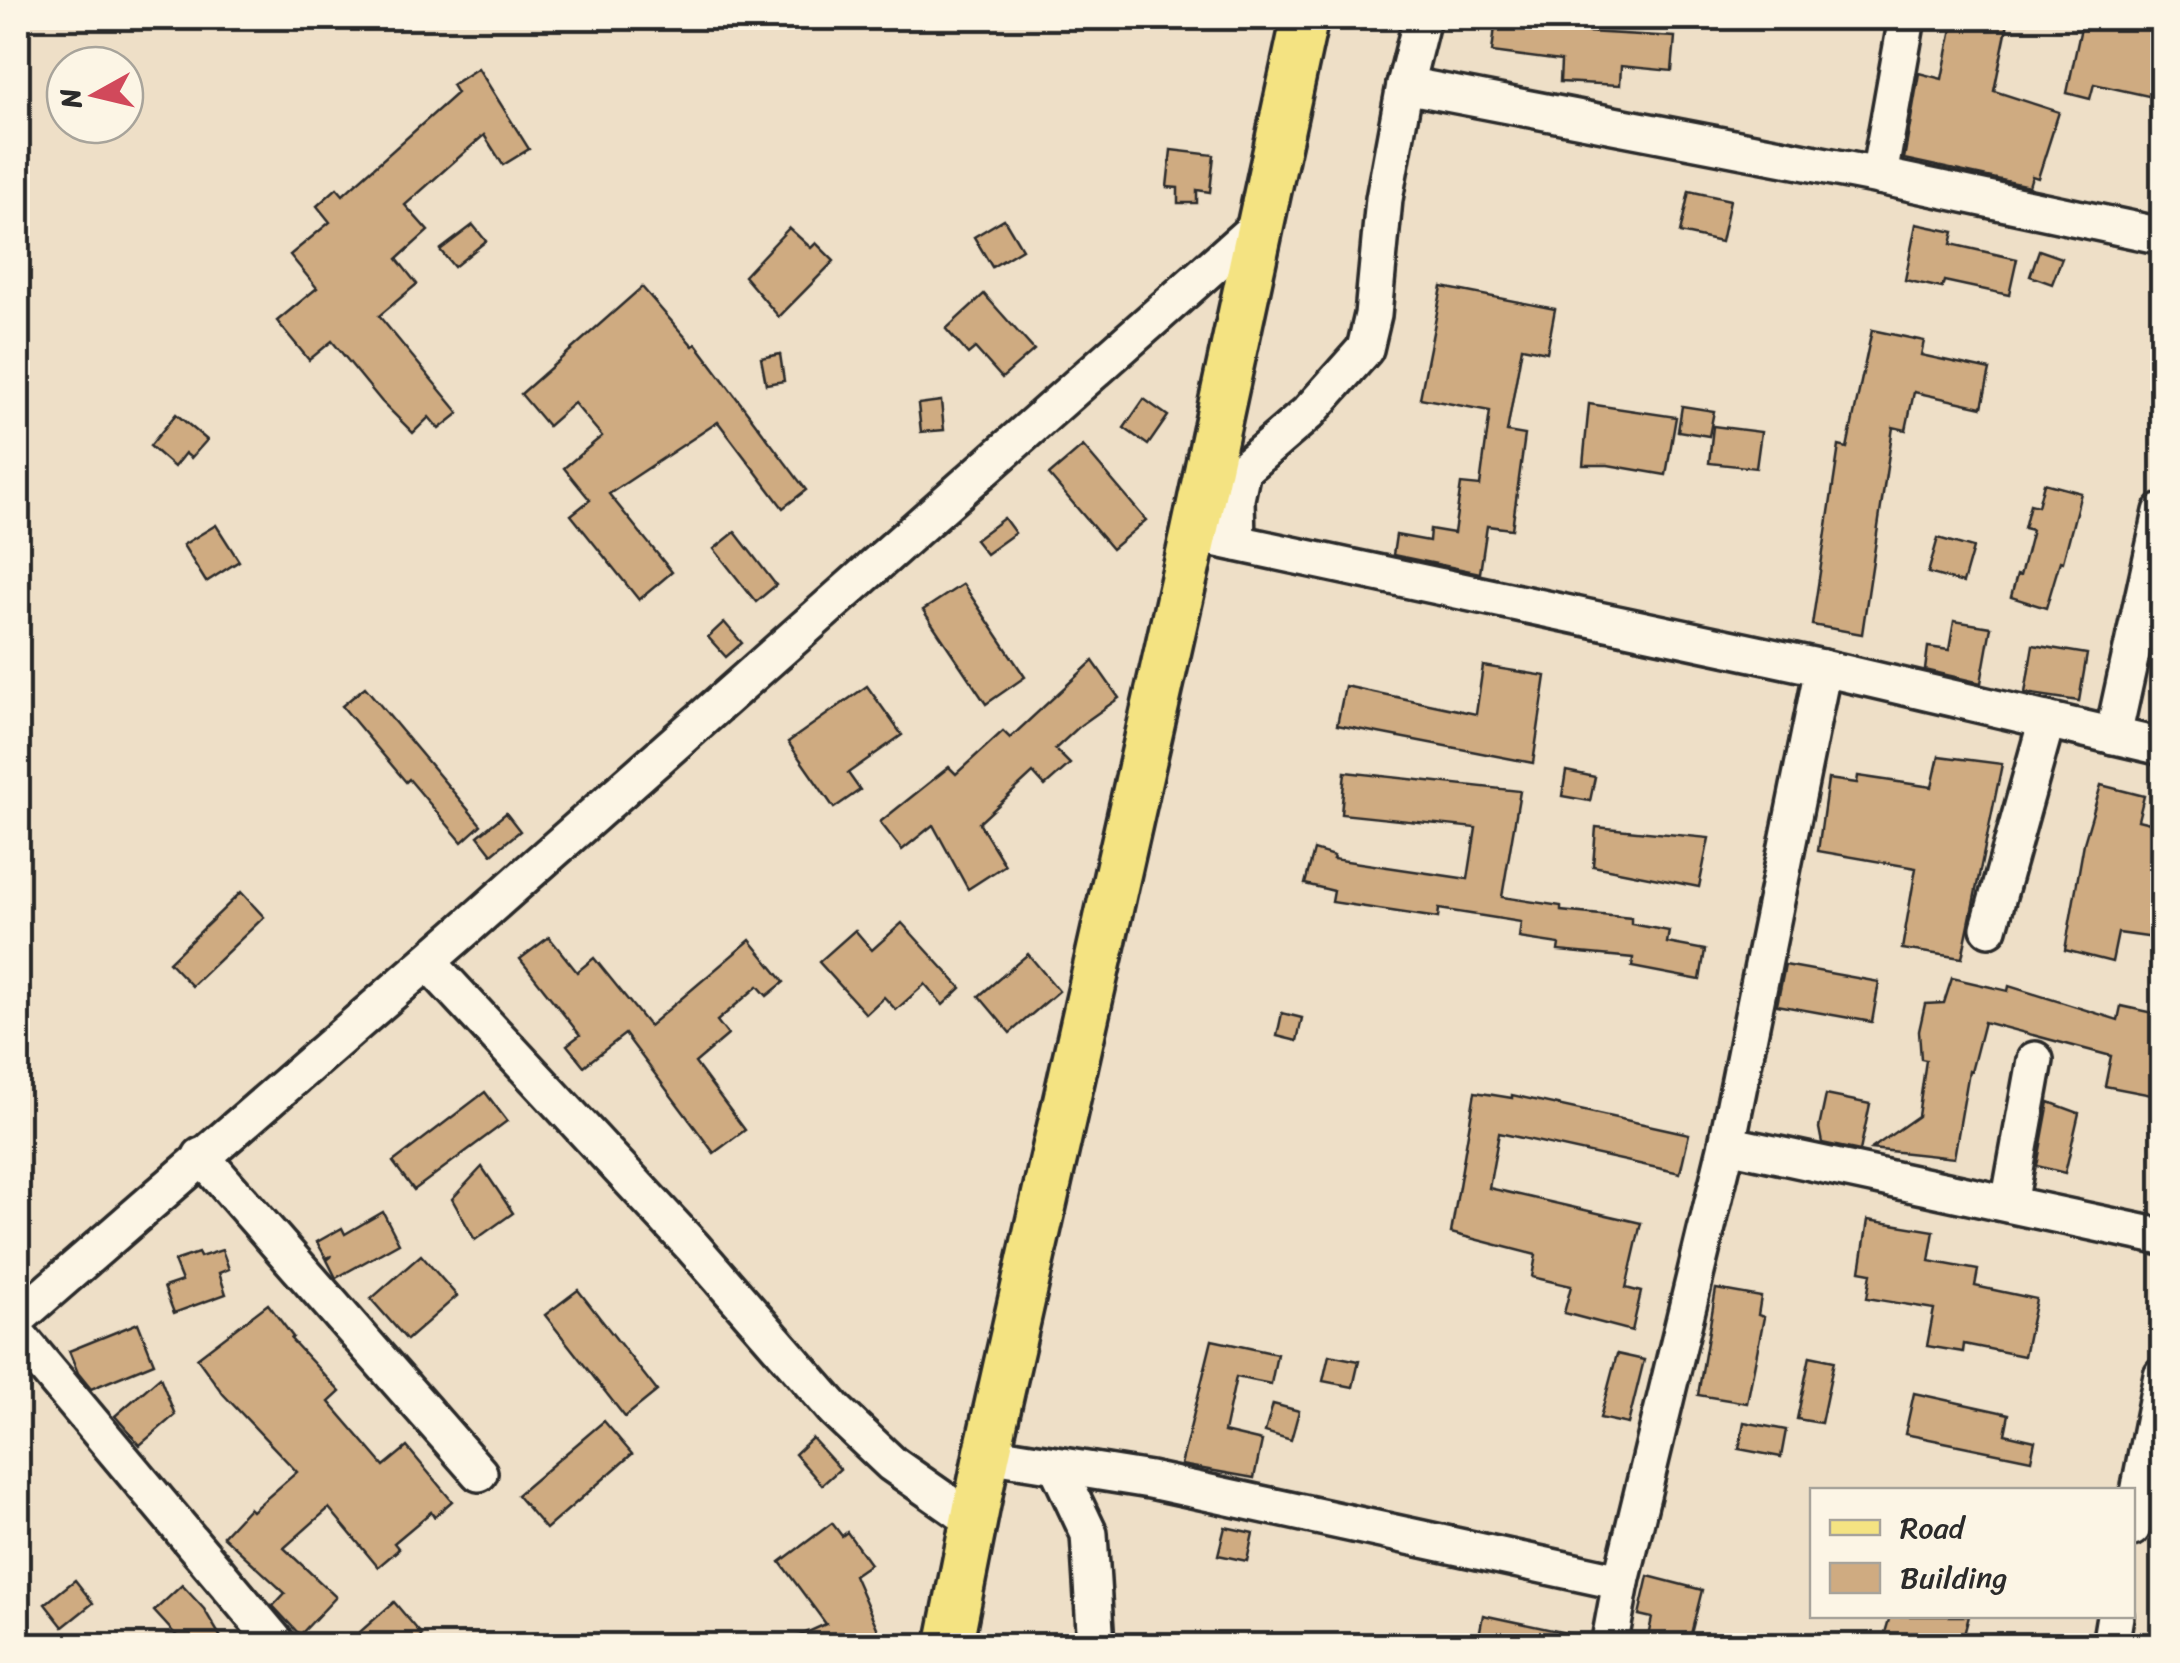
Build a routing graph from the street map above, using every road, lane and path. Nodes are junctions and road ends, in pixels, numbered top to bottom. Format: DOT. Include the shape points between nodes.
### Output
graph roads {
  1 [pos="1305,18"];
  2 [pos="1422,18"];
  3 [pos="1907,18"];
  4 [pos="1404,85"];
  5 [pos="1879,176"];
  6 [pos="1259,224"];
  7 [pos="2162,236"];
  8 [pos="2162,512"];
  9 [pos="1215,538"];
  10 [pos="1823,668"];
  11 [pos="2048,720"];
  12 [pos="2113,736"];
  13 [pos="2162,747"];
  14 [pos="1989,928"];
  15 [pos="428,962"];
  16 [pos="2035,1060"];
  17 [pos="1727,1144"];
  18 [pos="201,1156"];
  19 [pos="2009,1204"];
  20 [pos="2162,1237"];
  21 [pos="18,1318"];
  22 [pos="18,1336"];
  23 [pos="2162,1375"];
  24 [pos="988,1454"];
  25 [pos="1057,1466"];
  26 [pos="480,1473"];
  27 [pos="2135,1513"];
  28 [pos="975,1522"];
  29 [pos="1621,1582"];
  30 [pos="2116,1618"];
  31 [pos="279,1646"];
  32 [pos="949,1646"];
  33 [pos="1096,1646"];
  34 [pos="1609,1646"];
  35 [pos="2110,1646"];
  1 -- 6 [label="main road"];
  2 -- 4 [label="street"];
  3 -- 5 [label="street"];
  4 -- 5 [label="street"];
  4 -- 9 [label="street" via="1364,350 1308,414 1242,470 1236,499"];
  5 -- 7 [label="street"];
  6 -- 9 [label="main road"];
  6 -- 15 [label="street"];
  8 -- 12 [label="street"];
  9 -- 10 [label="street"];
  9 -- 24 [label="main road"];
  10 -- 11 [label="street"];
  10 -- 17 [label="street"];
  11 -- 12 [label="street"];
  11 -- 14 [label="street"];
  12 -- 13 [label="street"];
  15 -- 18 [label="street"];
  15 -- 28 [label="street" via="834,1410 892,1464"];
  16 -- 19 [label="street"];
  17 -- 19 [label="street"];
  17 -- 29 [label="street"];
  18 -- 21 [label="street"];
  18 -- 26 [label="street"];
  19 -- 20 [label="street"];
  22 -- 31 [label="street"];
  23 -- 27 [label="street"];
  24 -- 25 [label="street"];
  24 -- 28 [label="main road"];
  25 -- 29 [label="street" via="1150,1480"];
  25 -- 33 [label="street" via="1089,1534"];
  28 -- 32 [label="main road"];
  29 -- 34 [label="street"];
  30 -- 35 [label="street"];
}
